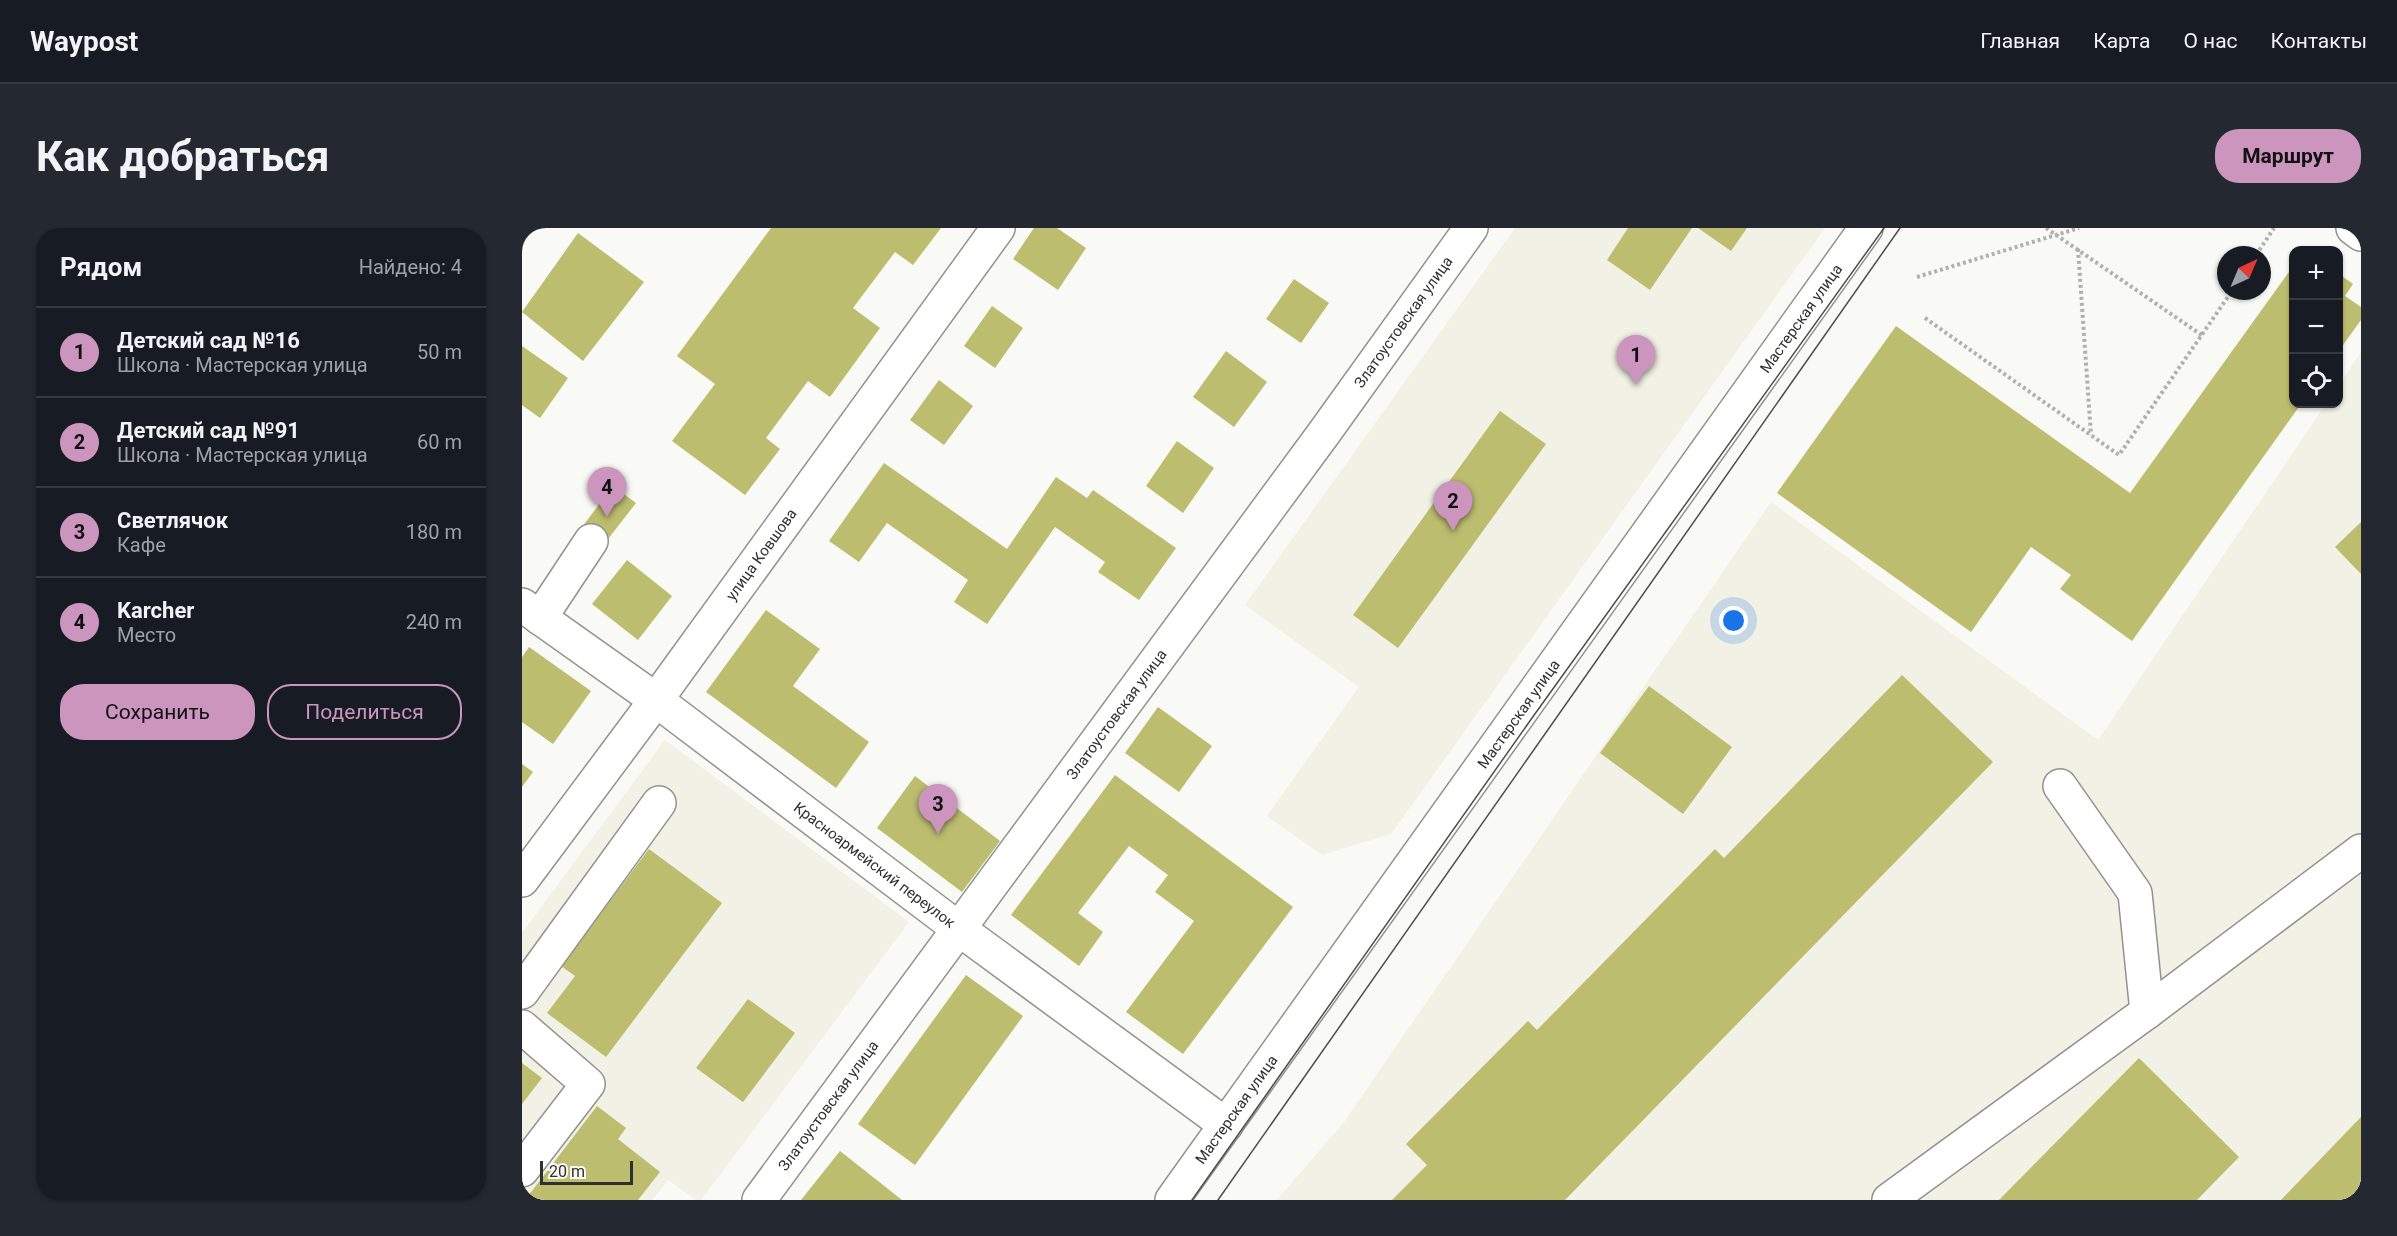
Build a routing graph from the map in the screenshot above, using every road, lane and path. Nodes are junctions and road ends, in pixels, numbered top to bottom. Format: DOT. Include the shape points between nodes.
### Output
graph roads {
  1 [pos="998,228"];
  2 [pos="1471,228"];
  3 [pos="1866,228"];
  4 [pos="2046,228"];
  5 [pos="2079,228"];
  6 [pos="2274,228"];
  7 [pos="2353,228"];
  8 [pos="2361,234"];
  9 [pos="2056,235"];
  10 [pos="2262,246"];
  11 [pos="2078,249"];
  12 [pos="1917,277"];
  13 [pos="2226,300"];
  14 [pos="1925,318"];
  15 [pos="2203,336"];
  16 [pos="2091,436"];
  17 [pos="591,541"];
  18 [pos="531,612"];
  19 [pos="656,700"];
  20 [pos="2060,786"];
  21 [pos="659,803"];
  22 [pos="2361,851"];
  23 [pos="522,880"];
  24 [pos="959,929"];
  25 [pos="522,992"];
  26 [pos="2147,1012"];
  27 [pos="522,1027"];
  28 [pos="1226,1125"];
  29 [pos="522,1170"];
  30 [pos="759,1200"];
  31 [pos="1172,1200"];
  32 [pos="1889,1200"];
  1 -- 19 [label="street, улица Ковшова"];
  2 -- 24 [label="street, Златоустовская улица"];
  3 -- 28 [label="street, Мастерская улица"];
  4 -- 9 [label="path"];
  5 -- 9 [label="path"];
  6 -- 10 [label="path"];
  7 -- 8 [label="street"];
  9 -- 11 [label="path"];
  9 -- 12 [label="path"];
  11 -- 15 [label="path"];
  11 -- 16 [label="path"];
  13 -- 15 [label="path"];
  14 -- 16 [label="path"];
  15 -- 16 [label="path" via="2119,455"];
  17 -- 18 [label="street"];
  18 -- 19 [label="street, Красноармейский переулок"];
  19 -- 23 [label="street, улица Ковшова"];
  19 -- 24 [label="street, Красноармейский переулок"];
  20 -- 26 [label="street" via="2135,893"];
  21 -- 25 [label="street"];
  22 -- 26 [label="street"];
  24 -- 28 [label="street, Красноармейский переулок"];
  24 -- 30 [label="street, Златоустовская улица"];
  26 -- 32 [label="street"];
  27 -- 29 [label="street" via="588,1084"];
  28 -- 31 [label="street, Мастерская улица"];
}
